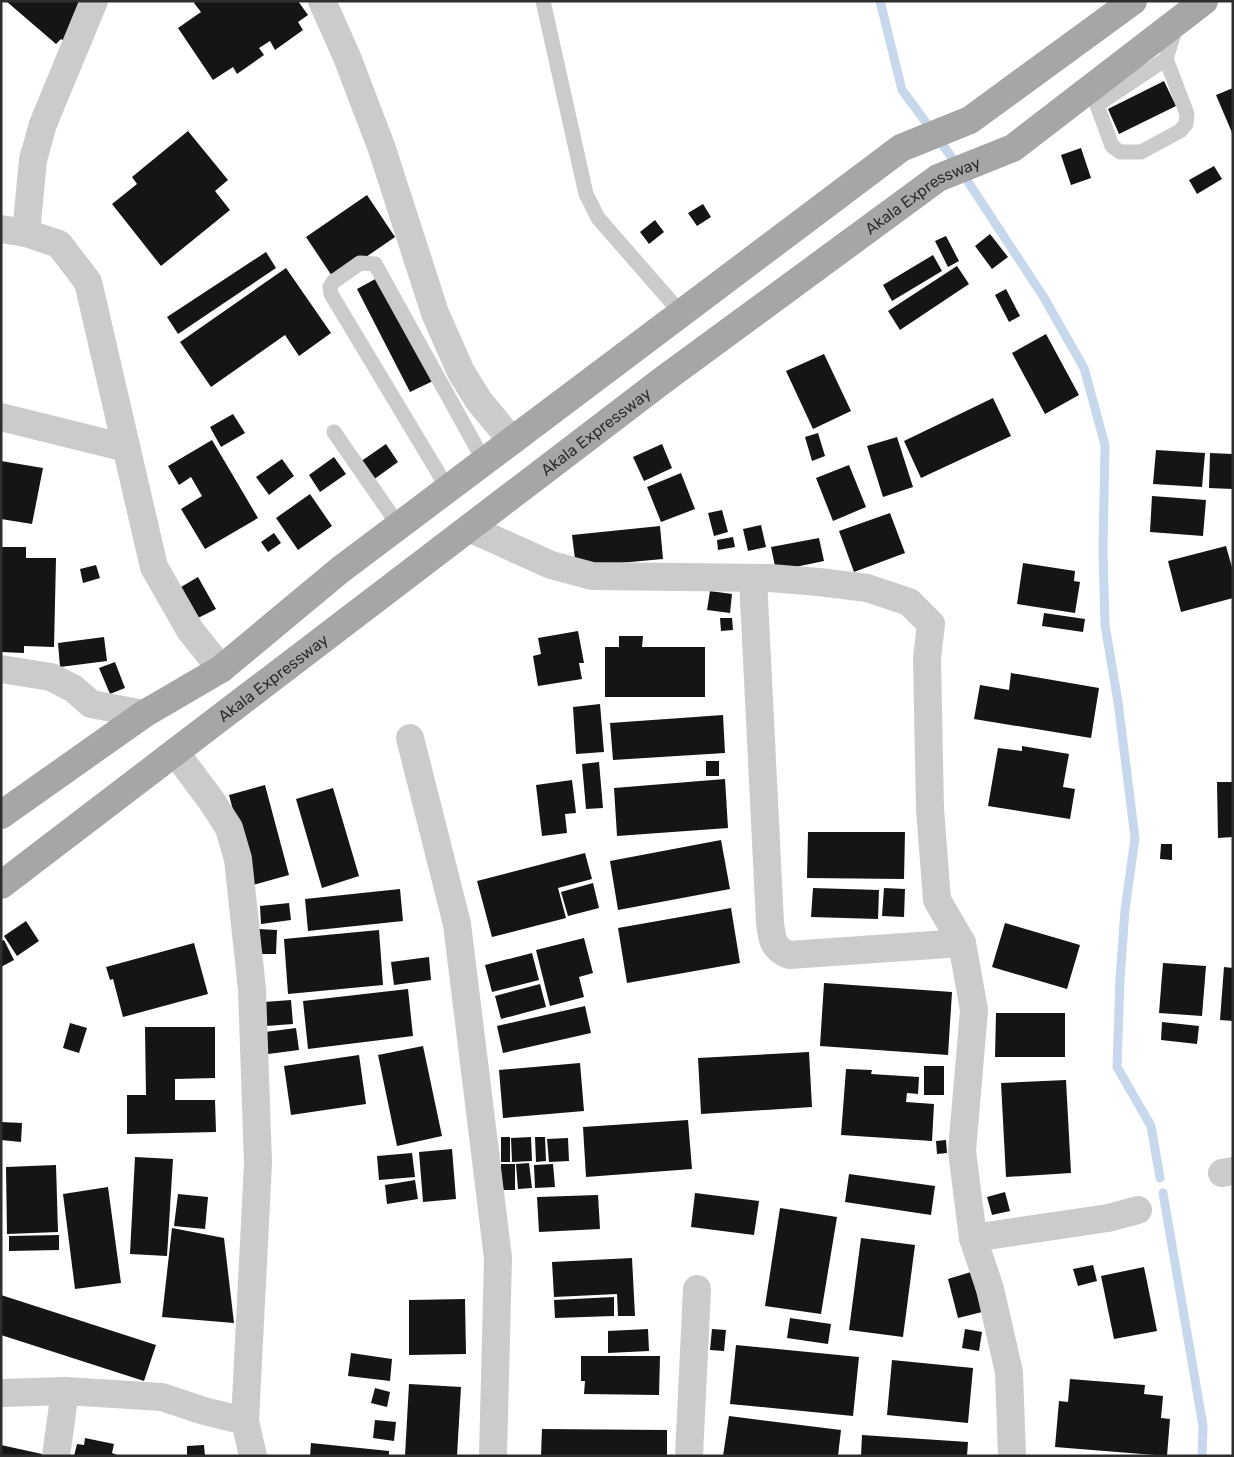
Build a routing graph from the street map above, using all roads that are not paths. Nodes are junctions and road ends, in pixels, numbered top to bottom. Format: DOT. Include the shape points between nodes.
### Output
graph roads {
  1 [pos="94,1"];
  2 [pos="322,1"];
  3 [pos="543,1"];
  4 [pos="1133,1"];
  5 [pos="1204,1"];
  6 [pos="1178,22"];
  7 [pos="1166,59"];
  8 [pos="1099,93"];
  9 [pos="14,231"];
  10 [pos="682,313"];
  11 [pos="1,417"];
  12 [pos="334,432"];
  13 [pos="512,441"];
  14 [pos="126,448"];
  15 [pos="484,461"];
  16 [pos="448,489"];
  17 [pos="398,526"];
  18 [pos="469,528"];
  19 [pos="753,578"];
  20 [pos="1,669"];
  21 [pos="221,669"];
  22 [pos="144,714"];
  23 [pos="410,738"];
  24 [pos="174,752"];
  25 [pos="1,815"];
  26 [pos="1,885"];
  27 [pos="962,943"];
  28 [pos="1138,1210"];
  29 [pos="973,1238"];
  30 [pos="697,1289"];
  31 [pos="65,1391"];
  32 [pos="1,1393"];
  33 [pos="245,1421"];
  34 [pos="56,1456"];
  35 [pos="253,1456"];
  36 [pos="493,1456"];
  37 [pos="689,1456"];
  38 [pos="1012,1456"];
  1 -- 9 [label="street" via="43,124"];
  2 -- 13 [label="street" via="382,149 435,313 461,372 479,401"];
  3 -- 10 [label="lane" via="586,194 598,218"];
  4 -- 10 [label="main road" via="970,120 901,148"];
  5 -- 6 [label="main road, Akala Expressway"];
  6 -- 7 [label="lane"];
  6 -- 8 [label="main road, Akala Expressway"];
  7 -- 8 [label="lane"];
  7 -- 8 [label="lane" via="1187,114 1186,124 1180,131 1141,152 1120,152 1112,146"];
  8 -- 18 [label="main road, Akala Expressway" via="1013,148 938,178 663,380"];
  9 -- 14 [label="street" via="59,244 88,282"];
  10 -- 13 [label="main road"];
  11 -- 14 [label="street"];
  12 -- 17 [label="lane"];
  13 -- 15 [label="main road"];
  14 -- 21 [label="street" via="154,568 190,630"];
  15 -- 16 [label="main road"];
  15 -- 16 [label="lane" via="374,264 360,263 332,282 331,294"];
  16 -- 17 [label="main road"];
  17 -- 21 [label="main road"];
  18 -- 19 [label="street" via="551,564 592,576"];
  18 -- 24 [label="main road, Akala Expressway"];
  19 -- 27 [label="street" via="867,588 909,602 930,624 927,658 930,809 937,900"];
  19 -- 27 [label="street" via="773,943 782,953 789,955"];
  20 -- 22 [label="street" via="51,677 74,689 91,704"];
  21 -- 22 [label="main road"];
  22 -- 25 [label="main road"];
  23 -- 36 [label="street" via="457,924 498,1258"];
  24 -- 26 [label="main road, Akala Expressway"];
  24 -- 33 [label="street" via="229,828 238,859 252,990 258,1163"];
  27 -- 29 [label="street" via="974,1010 962,1151"];
  28 -- 29 [label="street" via="1108,1218"];
  29 -- 38 [label="street" via="990,1289 1008,1372"];
  30 -- 37 [label="street"];
  31 -- 32 [label="street"];
  31 -- 33 [label="street" via="162,1397"];
  31 -- 34 [label="street"];
  33 -- 35 [label="street"];
}
